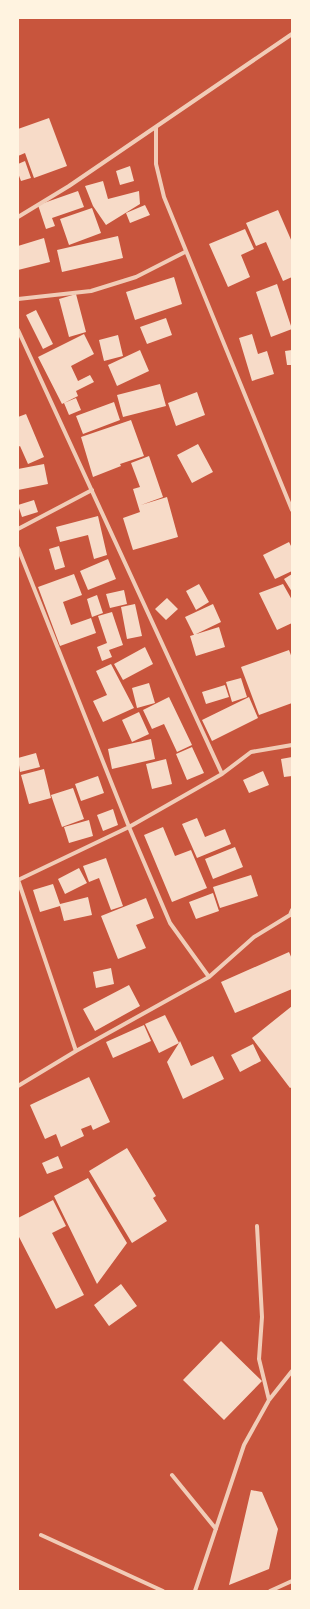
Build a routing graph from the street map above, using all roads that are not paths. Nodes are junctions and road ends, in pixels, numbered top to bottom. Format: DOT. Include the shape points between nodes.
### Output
graph roads {
  1 [pos="292,34"];
  2 [pos="156,127"];
  3 [pos="18,217"];
  4 [pos="185,252"];
  5 [pos="18,299"];
  6 [pos="18,330"];
  7 [pos="92,490"];
  8 [pos="292,510"];
  9 [pos="18,529"];
  10 [pos="18,548"];
  11 [pos="292,744"];
  12 [pos="222,774"];
  13 [pos="129,827"];
  14 [pos="18,880"];
  15 [pos="292,910"];
  16 [pos="209,977"];
  17 [pos="76,1051"];
  18 [pos="18,1086"];
  19 [pos="257,1226"];
  20 [pos="292,1371"];
  21 [pos="269,1400"];
  22 [pos="172,1475"];
  23 [pos="216,1529"];
  24 [pos="41,1535"];
  25 [pos="292,1581"];
  26 [pos="163,1591"];
  27 [pos="194,1591"];
  28 [pos="270,1591"];
  1 -- 2 [label="street"];
  2 -- 3 [label="street"];
  2 -- 4 [label="street" via="156,164 159,178"];
  4 -- 5 [label="street" via="136,277 91,291"];
  4 -- 8 [label="street"];
  6 -- 7 [label="street"];
  7 -- 9 [label="street"];
  7 -- 12 [label="street"];
  10 -- 13 [label="street"];
  11 -- 12 [label="street" via="251,752"];
  12 -- 13 [label="street"];
  13 -- 14 [label="street"];
  13 -- 16 [label="street" via="170,923"];
  14 -- 17 [label="street"];
  15 -- 16 [label="street" via="290,915 254,937"];
  16 -- 17 [label="street"];
  17 -- 18 [label="street"];
  19 -- 21 [label="street" via="262,1317 259,1360"];
  20 -- 21 [label="street"];
  21 -- 23 [label="street" via="244,1445"];
  22 -- 23 [label="street"];
  23 -- 27 [label="street"];
  24 -- 26 [label="street"];
  25 -- 28 [label="street"];
}
